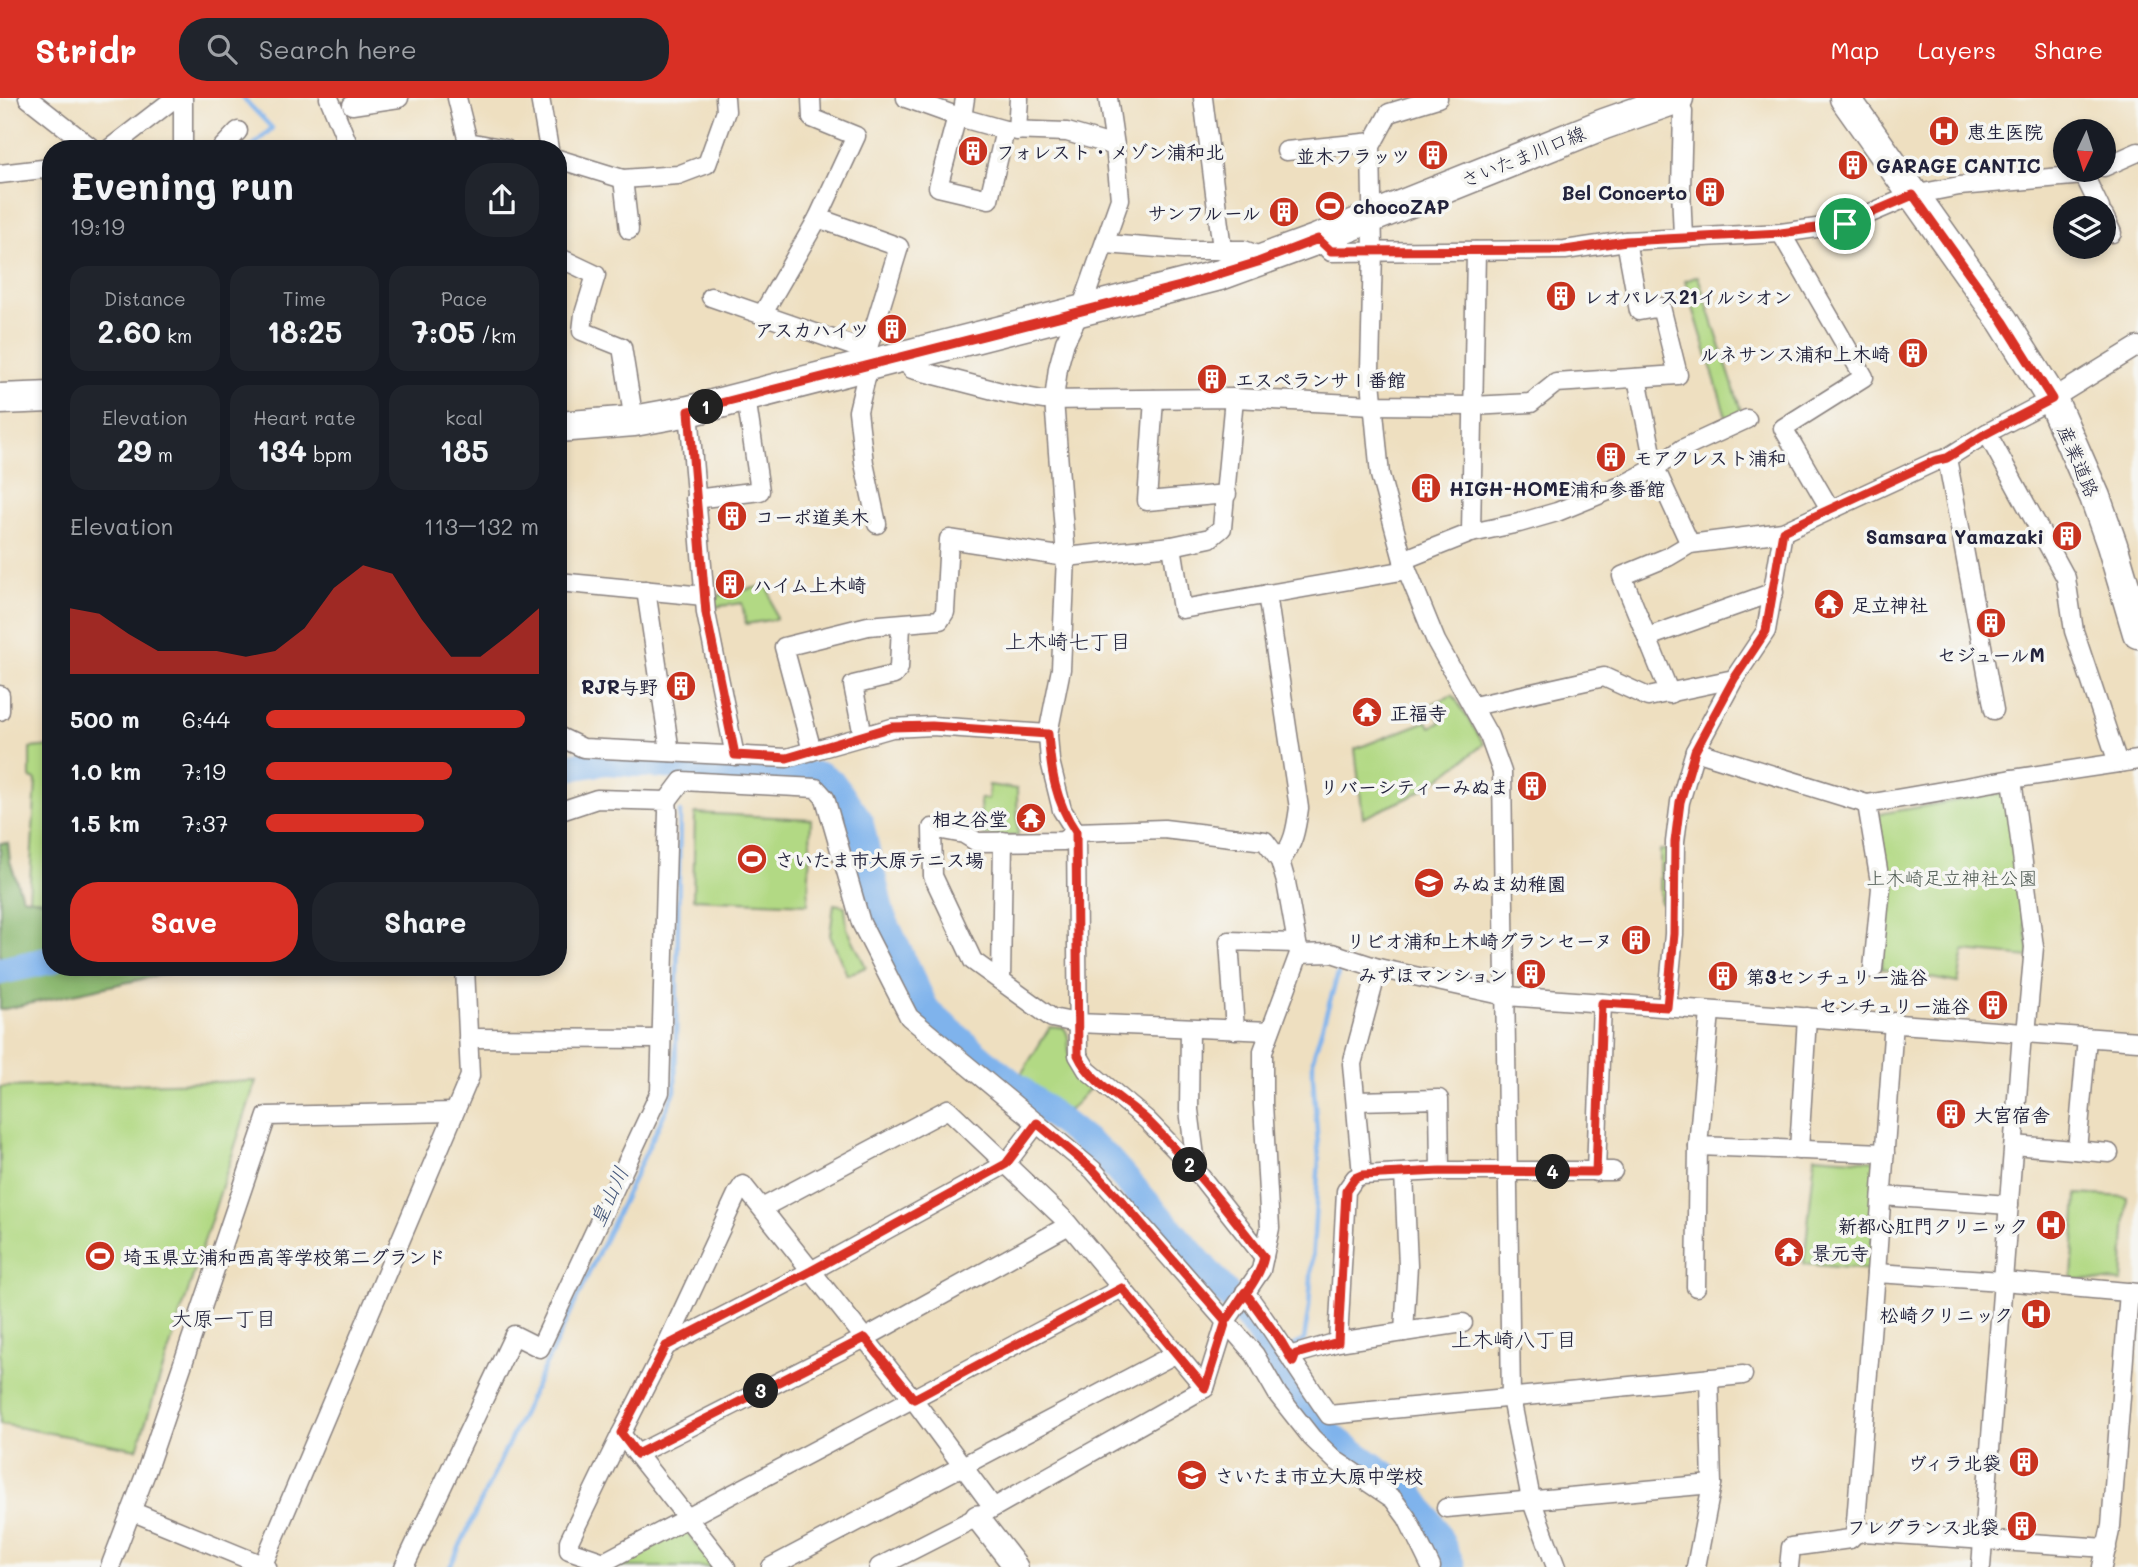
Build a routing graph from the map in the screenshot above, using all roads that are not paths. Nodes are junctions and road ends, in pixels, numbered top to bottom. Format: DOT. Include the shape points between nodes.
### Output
graph roads {
  1 [pos="28,98"];
  2 [pos="175,98"];
  3 [pos="183,98"];
  4 [pos="329,98"];
  5 [pos="399,98"];
  6 [pos="457,98"];
  7 [pos="540,98"];
  8 [pos="725,98"];
  9 [pos="811,98"];
  10 [pos="906,98"];
  11 [pos="965,98"];
  12 [pos="1019,98"];
  13 [pos="1108,98"];
  14 [pos="1204,98"];
  15 [pos="1438,98"];
  16 [pos="1679,98"];
  17 [pos="1845,98"];
  18 [pos="352,105"];
  19 [pos="1389,106"];
  20 [pos="959,118"];
  21 [pos="238,131"];
  22 [pos="1011,131"];
  23 [pos="82,140"];
  24 [pos="121,140"];
  25 [pos="183,140"];
  26 [pos="230,140"];
  27 [pos="345,140"];
  28 [pos="468,140"];
  29 [pos="547,140"];
  30 [pos="1373,142"];
  31 [pos="1115,146"];
  32 [pos="1286,152"];
  33 [pos="2138,152"];
  34 [pos="567,162"];
  35 [pos="2116,162"];
  36 [pos="42,169"];
  37 [pos="0,174"];
  38 [pos="2053,176"];
  39 [pos="623,179"];
  40 [pos="1913,195"];
  41 [pos="1372,217"];
  42 [pos="818,218"];
  43 [pos="629,230"];
  44 [pos="1781,233"];
  45 [pos="1683,237"];
  46 [pos="1318,239"];
  47 [pos="1626,241"];
  48 [pos="1106,244"];
  49 [pos="1222,249"];
  50 [pos="1373,251"];
  51 [pos="1476,251"];
  52 [pos="567,261"];
  53 [pos="1258,262"];
  54 [pos="711,297"];
  55 [pos="1080,312"];
  56 [pos="762,315"];
  57 [pos="2138,346"];
  58 [pos="876,359"];
  59 [pos="1637,378"];
  60 [pos="42,397"];
  61 [pos="746,397"];
  62 [pos="0,398"];
  63 [pos="1234,398"];
  64 [pos="1154,399"];
  65 [pos="2052,399"];
  66 [pos="1054,400"];
  67 [pos="1373,405"];
  68 [pos="1472,406"];
  69 [pos="689,411"];
  70 [pos="1747,419"];
  71 [pos="634,421"];
  72 [pos="567,426"];
  73 [pos="1987,433"];
  74 [pos="1947,458"];
  75 [pos="1655,468"];
  76 [pos="1227,494"];
  77 [pos="695,499"];
  78 [pos="1830,509"];
  79 [pos="877,524"];
  80 [pos="1783,531"];
  81 [pos="1471,533"];
  82 [pos="1690,544"];
  83 [pos="1172,546"];
  84 [pos="1066,557"];
  85 [pos="1405,565"];
  86 [pos="567,583"];
  87 [pos="646,590"];
  88 [pos="2132,591"];
  89 [pos="1774,593"];
  90 [pos="1267,594"];
  91 [pos="704,596"];
  92 [pos="901,625"];
  93 [pos="2138,633"];
  94 [pos="1648,637"];
  95 [pos="1734,679"];
  96 [pos="1670,694"];
  97 [pos="0,695"];
  98 [pos="1474,706"];
  99 [pos="1994,710"];
  100 [pos="0,712"];
  101 [pos="1048,734"];
  102 [pos="863,736"];
  103 [pos="567,740"];
  104 [pos="812,751"];
  105 [pos="1695,751"];
  106 [pos="670,752"];
  107 [pos="735,755"];
  108 [pos="2138,760"];
  109 [pos="2118,763"];
  110 [pos="2012,779"];
  111 [pos="667,801"];
  112 [pos="1867,804"];
  113 [pos="567,809"];
  114 [pos="1076,832"];
  115 [pos="1003,841"];
  116 [pos="1280,861"];
  117 [pos="1297,948"];
  118 [pos="1378,968"];
  119 [pos="1872,969"];
  120 [pos="465,976"];
  121 [pos="1001,981"];
  122 [pos="1506,996"];
  123 [pos="1602,1003"];
  124 [pos="1667,1007"];
  125 [pos="1710,1012"];
  126 [pos="1807,1017"];
  127 [pos="1894,1022"];
  128 [pos="1077,1023"];
  129 [pos="1190,1029"];
  130 [pos="1235,1030"];
  131 [pos="1270,1031"];
  132 [pos="2024,1034"];
  133 [pos="468,1038"];
  134 [pos="2087,1038"];
  135 [pos="661,1039"];
  136 [pos="2138,1041"];
  137 [pos="1356,1101"];
  138 [pos="454,1112"];
  139 [pos="1037,1123"];
  140 [pos="2014,1144"];
  141 [pos="1698,1146"];
  142 [pos="1799,1150"];
  143 [pos="2077,1150"];
  144 [pos="1885,1153"];
  145 [pos="2109,1153"];
  146 [pos="1006,1164"];
  147 [pos="1440,1171"];
  148 [pos="1197,1172"];
  149 [pos="1507,1172"];
  150 [pos="1404,1173"];
  151 [pos="1362,1175"];
  152 [pos="1882,1196"];
  153 [pos="2009,1205"];
  154 [pos="762,1208"];
  155 [pos="1069,1225"];
  156 [pos="1264,1257"];
  157 [pos="811,1271"];
  158 [pos="1877,1273"];
  159 [pos="2003,1281"];
  160 [pos="1696,1287"];
  161 [pos="1122,1288"];
  162 [pos="1245,1292"];
  163 [pos="2134,1293"];
  164 [pos="1226,1321"];
  165 [pos="1463,1323"];
  166 [pos="1404,1332"];
  167 [pos="865,1338"];
  168 [pos="1338,1342"];
  169 [pos="666,1346"];
  170 [pos="1177,1353"];
  171 [pos="1293,1362"];
  172 [pos="1743,1375"];
  173 [pos="1709,1378"];
  174 [pos="1205,1388"];
  175 [pos="1511,1398"];
  176 [pos="914,1399"];
  177 [pos="621,1433"];
  178 [pos="637,1454"];
  179 [pos="963,1467"];
  180 [pos="1712,1484"];
  181 [pos="1531,1499"];
  182 [pos="1446,1508"];
  183 [pos="131,1511"];
  184 [pos="985,1512"];
  185 [pos="688,1518"];
  186 [pos="1855,1534"];
  187 [pos="1983,1540"];
  188 [pos="2107,1548"];
  189 [pos="264,1566"];
  190 [pos="110,1567"];
  191 [pos="404,1567"];
  192 [pos="726,1567"];
  193 [pos="771,1567"];
  194 [pos="879,1567"];
  195 [pos="1016,1567"];
  196 [pos="1431,1567"];
  197 [pos="1556,1567"];
  198 [pos="1696,1567"];
  199 [pos="1789,1567"];
  200 [pos="1981,1567"];
  201 [pos="2102,1567"];
  1 -- 23 [label="street"];
  2 -- 24 [label="street"];
  3 -- 25 [label="street"];
  4 -- 27 [label="street"];
  5 -- 18 [label="street"];
  6 -- 28 [label="street"];
  7 -- 29 [label="street"];
  8 -- 39 [label="street" via="726,111 707,164 678,175"];
  9 -- 42 [label="street" via="812,118 856,136"];
  10 -- 20 [label="street"];
  11 -- 20 [label="street"];
  12 -- 22 [label="street"];
  13 -- 31 [label="street"];
  14 -- 49 [label="street"];
  15 -- 19 [label="street"];
  16 -- 41 [label="main road, さいたま川口線"];
  16 -- 45 [label="street" via="1683,112"];
  17 -- 40 [label="main road, 産業道路"];
  19 -- 30 [label="street"];
  20 -- 22 [label="street"];
  20 -- 22 [label="street" via="938,187 989,199"];
  21 -- 26 [label="street"];
  22 -- 31 [label="street" via="1066,132"];
  30 -- 32 [label="street"];
  30 -- 41 [label="street"];
  31 -- 48 [label="street" via="1120,199"];
  33 -- 35 [label="street"];
  34 -- 39 [label="street"];
  36 -- 37 [label="street"];
  38 -- 40 [label="street"];
  39 -- 43 [label="street"];
  40 -- 44 [label="street" via="1845,224"];
  40 -- 65 [label="main road, 産業道路"];
  41 -- 46 [label="main road, さいたま川口線"];
  41 -- 50 [label="street"];
  42 -- 56 [label="street"];
  42 -- 58 [label="street" via="899,247"];
  44 -- 45 [label="street"];
  44 -- 78 [label="street" via="1864,377 1783,428"];
  45 -- 47 [label="street"];
  46 -- 50 [label="street" via="1331,251"];
  46 -- 53 [label="main road, さいたま川口線"];
  47 -- 51 [label="street" via="1565,250"];
  47 -- 59 [label="street" via="1639,311 1661,307 1678,375"];
  48 -- 49 [label="street"];
  48 -- 55 [label="street"];
  49 -- 53 [label="street" via="1252,253"];
  50 -- 51 [label="street"];
  50 -- 67 [label="street"];
  51 -- 68 [label="street"];
  52 -- 71 [label="street" via="596,275 582,331 622,347"];
  53 -- 55 [label="main road, さいたま川口線"];
  54 -- 56 [label="street"];
  55 -- 58 [label="main road, さいたま川口線"];
  55 -- 66 [label="street" via="1065,342"];
  56 -- 58 [label="street"];
  57 -- 65 [label="street"];
  58 -- 61 [label="main road, さいたま川口線"];
  58 -- 66 [label="street" via="997,391"];
  58 -- 79 [label="street" via="858,411"];
  59 -- 68 [label="street" via="1556,383 1531,403"];
  59 -- 75 [label="street"];
  60 -- 62 [label="main road"];
  61 -- 69 [label="main road, さいたま川口線"];
  61 -- 77 [label="street" via="760,491"];
  63 -- 64 [label="street"];
  63 -- 67 [label="street"];
  63 -- 76 [label="street"];
  64 -- 66 [label="street"];
  64 -- 76 [label="street" via="1147,501"];
  65 -- 73 [label="street"];
  65 -- 88 [label="main road, 産業道路"];
  66 -- 84 [label="street"];
  67 -- 68 [label="street"];
  67 -- 85 [label="street" via="1380,475"];
  68 -- 81 [label="street"];
  69 -- 71 [label="main road, さいたま川口線"];
  69 -- 77 [label="street"];
  70 -- 75 [label="street" via="1682,449"];
  71 -- 72 [label="main road, さいたま川口線"];
  73 -- 74 [label="street"];
  73 -- 109 [label="street" via="2066,578 2074,631"];
  74 -- 78 [label="street"];
  74 -- 99 [label="street"];
  75 -- 81 [label="street" via="1557,512"];
  75 -- 82 [label="street"];
  76 -- 83 [label="street" via="1222,528 1210,538"];
  77 -- 91 [label="street"];
  78 -- 80 [label="street"];
  80 -- 82 [label="street"];
  80 -- 89 [label="street"];
  81 -- 85 [label="street"];
  82 -- 94 [label="street" via="1622,576"];
  83 -- 84 [label="street"];
  83 -- 90 [label="street" via="1182,609"];
  84 -- 92 [label="street" via="949,540 945,612 940,620"];
  84 -- 101 [label="street" via="1061,669"];
  85 -- 90 [label="street"];
  85 -- 98 [label="street" via="1436,640"];
  86 -- 87 [label="street"];
  87 -- 91 [label="street"];
  87 -- 106 [label="street"];
  88 -- 93 [label="main road, 産業道路"];
  89 -- 94 [label="street"];
  89 -- 95 [label="street" via="1766,631"];
  90 -- 116 [label="street" via="1299,808 1290,849"];
  91 -- 107 [label="street"];
  92 -- 102 [label="street" via="899,668 894,675 853,685"];
  92 -- 104 [label="street" via="868,626 784,647"];
  94 -- 96 [label="street"];
  95 -- 96 [label="street"];
  95 -- 105 [label="street"];
  96 -- 98 [label="street" via="1648,697 1604,677"];
  97 -- 100 [label="street"];
  98 -- 122 [label="street" via="1502,772"];
  101 -- 102 [label="street" via="932,726 892,727"];
  101 -- 114 [label="street" via="1062,810"];
  102 -- 104 [label="street"];
  103 -- 106 [label="street" via="583,748"];
  104 -- 107 [label="street" via="787,758"];
  105 -- 112 [label="street"];
  105 -- 124 [label="street" via="1680,802 1675,842"];
  106 -- 107 [label="street"];
  108 -- 109 [label="street"];
  109 -- 110 [label="street"];
  110 -- 112 [label="street"];
  110 -- 132 [label="street" via="2034,947"];
  111 -- 113 [label="street" via="597,799"];
  111 -- 135 [label="street"];
  111 -- 139 [label="street" via="682,781 816,788 825,798 861,923 909,1017"];
  112 -- 119 [label="street" via="1881,888"];
  114 -- 115 [label="street" via="1063,841"];
  114 -- 116 [label="street" via="1202,832 1265,841"];
  114 -- 128 [label="street"];
  115 -- 121 [label="street"];
  115 -- 121 [label="street" via="977,842 964,834 932,828 933,876 973,961"];
  116 -- 117 [label="street"];
  117 -- 118 [label="street" via="1332,953"];
  117 -- 130 [label="street" via="1228,941"];
  117 -- 131 [label="street"];
  118 -- 122 [label="street"];
  118 -- 137 [label="street" via="1352,1064"];
  120 -- 133 [label="street"];
  121 -- 128 [label="street" via="1052,1018"];
  122 -- 123 [label="street"];
  122 -- 149 [label="street"];
  123 -- 124 [label="street"];
  123 -- 149 [label="street" via="1605,1172"];
  124 -- 125 [label="street"];
  125 -- 126 [label="street"];
  125 -- 141 [label="street"];
  126 -- 127 [label="street"];
  126 -- 142 [label="street"];
  127 -- 132 [label="street"];
  127 -- 144 [label="street"];
  128 -- 129 [label="street"];
  128 -- 148 [label="street" via="1078,1055 1087,1070 1147,1120"];
  129 -- 130 [label="street"];
  129 -- 148 [label="street" via="1189,1110"];
  130 -- 131 [label="street"];
  131 -- 156 [label="street" via="1263,1051 1270,1228"];
  132 -- 134 [label="street"];
  132 -- 140 [label="street"];
  133 -- 135 [label="street"];
  133 -- 138 [label="street" via="470,1076"];
  134 -- 136 [label="street"];
  134 -- 143 [label="street"];
  135 -- 191 [label="street" via="660,1092 540,1348 514,1335"];
  137 -- 147 [label="street" via="1439,1099"];
  137 -- 151 [label="street"];
  138 -- 183 [label="street" via="267,1116"];
  138 -- 189 [label="street"];
  139 -- 146 [label="street"];
  139 -- 164 [label="street" via="1101,1179"];
  140 -- 143 [label="street"];
  140 -- 153 [label="street"];
  141 -- 142 [label="street"];
  141 -- 160 [label="street"];
  142 -- 144 [label="street"];
  143 -- 145 [label="street"];
  144 -- 152 [label="street"];
  146 -- 154 [label="street" via="948,1109"];
  146 -- 155 [label="street"];
  146 -- 157 [label="street"];
  147 -- 149 [label="street"];
  147 -- 150 [label="street"];
  148 -- 156 [label="street"];
  149 -- 175 [label="street"];
  150 -- 151 [label="street"];
  150 -- 166 [label="street" via="1408,1266"];
  151 -- 168 [label="street" via="1346,1191"];
  152 -- 153 [label="street"];
  152 -- 158 [label="street"];
  153 -- 159 [label="street"];
  154 -- 157 [label="street"];
  154 -- 169 [label="street" via="743,1185"];
  155 -- 161 [label="street"];
  155 -- 167 [label="street"];
  156 -- 162 [label="street" via="1261,1270"];
  157 -- 167 [label="street"];
  157 -- 169 [label="street"];
  158 -- 159 [label="street"];
  158 -- 186 [label="street"];
  159 -- 163 [label="street"];
  159 -- 187 [label="street"];
  161 -- 170 [label="street"];
  161 -- 176 [label="street"];
  162 -- 164 [label="street"];
  162 -- 171 [label="street"];
  163 -- 188 [label="street"];
  164 -- 174 [label="street"];
  164 -- 196 [label="street" via="1312,1438 1335,1460 1393,1499"];
  165 -- 166 [label="street"];
  166 -- 168 [label="street"];
  167 -- 176 [label="street"];
  167 -- 178 [label="street"];
  168 -- 171 [label="street" via="1296,1354"];
  169 -- 177 [label="street"];
  170 -- 174 [label="street"];
  170 -- 179 [label="street"];
  171 -- 175 [label="street" via="1329,1415"];
  172 -- 173 [label="street"];
  173 -- 175 [label="street"];
  173 -- 180 [label="street"];
  174 -- 184 [label="street"];
  175 -- 181 [label="street"];
  176 -- 179 [label="street"];
  176 -- 185 [label="street"];
  177 -- 178 [label="street"];
  177 -- 185 [label="street" via="569,1541 569,1550 604,1562"];
  178 -- 185 [label="street"];
  179 -- 184 [label="street"];
  179 -- 193 [label="street"];
  180 -- 181 [label="street"];
  180 -- 198 [label="street"];
  181 -- 182 [label="street"];
  181 -- 197 [label="street"];
  183 -- 189 [label="street"];
  183 -- 190 [label="street"];
  184 -- 194 [label="street"];
  184 -- 195 [label="street"];
  185 -- 192 [label="street"];
  186 -- 187 [label="street"];
  186 -- 199 [label="street" via="1850,1539 1791,1547"];
  187 -- 188 [label="street"];
  187 -- 200 [label="street"];
  188 -- 201 [label="street"];
}
